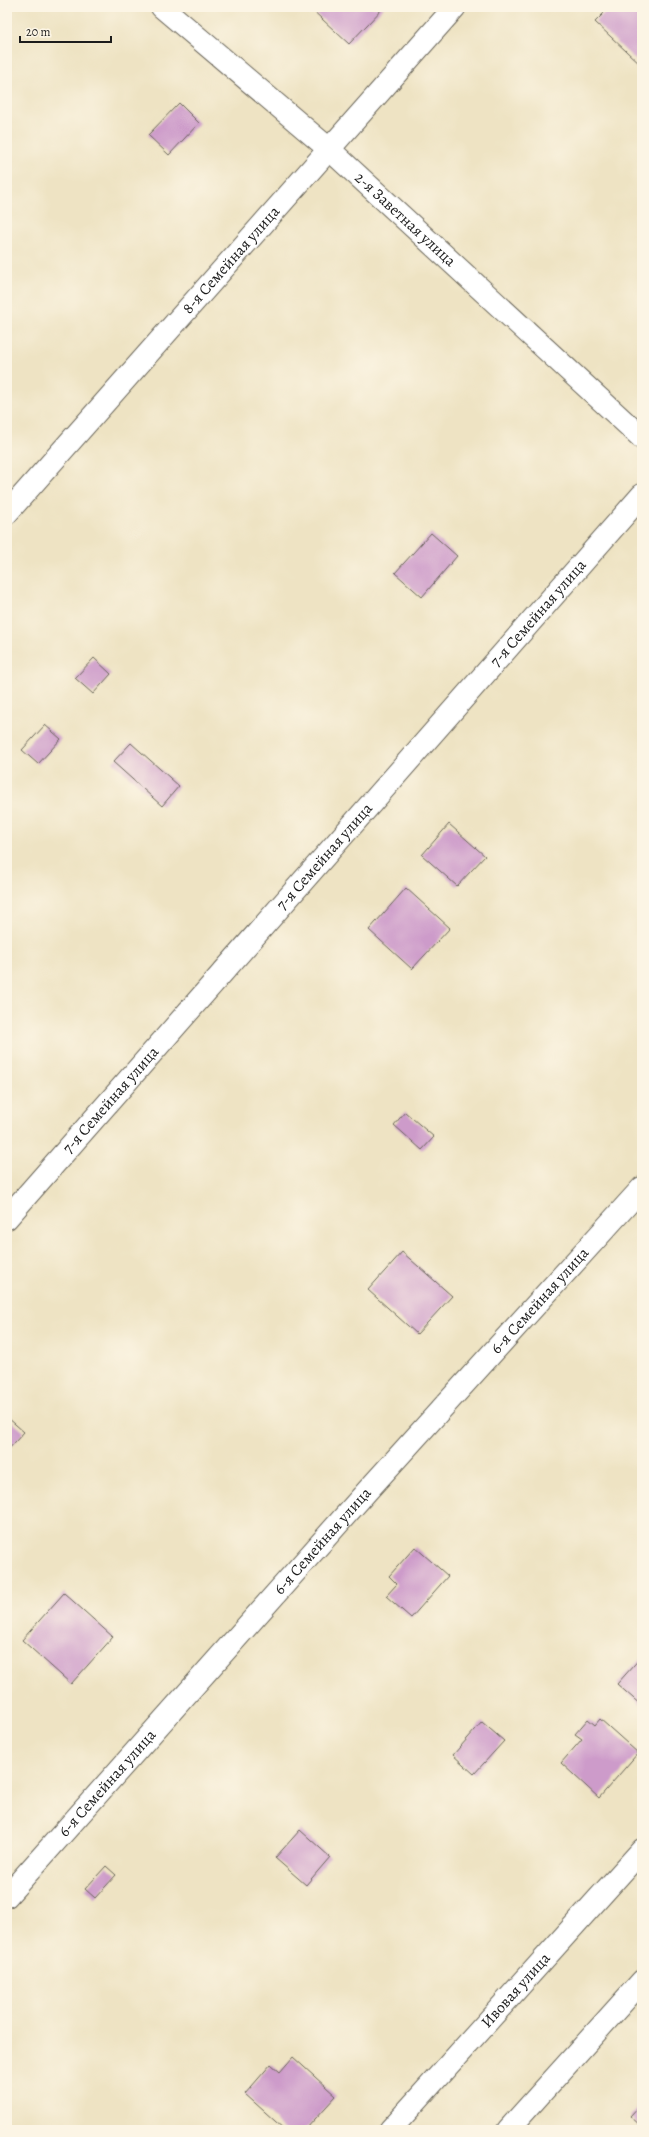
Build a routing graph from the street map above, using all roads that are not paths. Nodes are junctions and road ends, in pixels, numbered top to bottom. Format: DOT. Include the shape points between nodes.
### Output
graph roads {
  1 [pos="162,7"];
  2 [pos="456,7"];
  3 [pos="329,149"];
  4 [pos="642,438"];
  5 [pos="642,495"];
  6 [pos="7,513"];
  7 [pos="642,1188"];
  8 [pos="7,1218"];
  9 [pos="642,1850"];
  10 [pos="7,1896"];
  11 [pos="642,1981"];
  12 [pos="390,2130"];
  13 [pos="508,2130"];
  1 -- 3 [label="street, 2-я Заветная улица"];
  2 -- 3 [label="street, 8-я Семейная улица"];
  3 -- 4 [label="street, 2-я Заветная улица"];
  3 -- 6 [label="street, 8-я Семейная улица"];
  5 -- 8 [label="street, 7-я Семейная улица"];
  7 -- 10 [label="street, 6-я Семейная улица" via="368,1490"];
  9 -- 12 [label="street, Ивовая улица"];
  11 -- 13 [label="street"];
}
